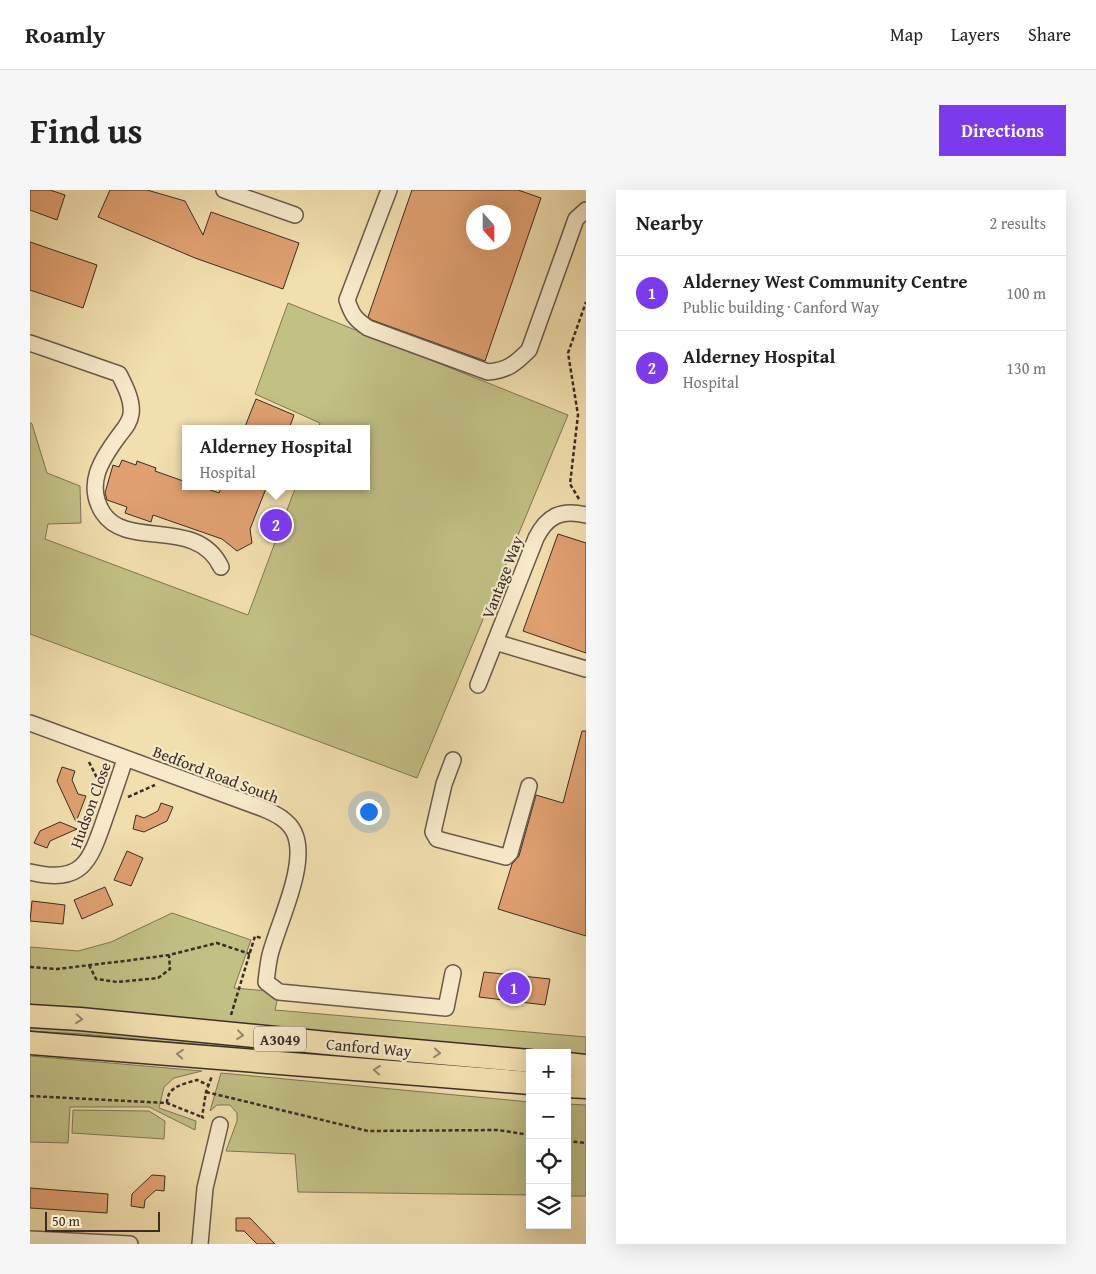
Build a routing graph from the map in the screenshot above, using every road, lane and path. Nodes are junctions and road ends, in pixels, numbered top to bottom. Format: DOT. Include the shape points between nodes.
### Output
graph roads {
  1 [pos="224,190"];
  2 [pos="389,190"];
  3 [pos="586,210"];
  4 [pos="295,215"];
  5 [pos="586,302"];
  6 [pos="30,343"];
  7 [pos="584,509"];
  8 [pos="221,567"];
  9 [pos="495,642"];
  10 [pos="586,670"];
  11 [pos="478,685"];
  12 [pos="30,723"];
  13 [pos="125,759"];
  14 [pos="453,760"];
  15 [pos="529,786"];
  16 [pos="30,872"];
  17 [pos="274,943"];
  18 [pos="250,954"];
  19 [pos="169,955"];
  20 [pos="89,965"];
  21 [pos="30,967"];
  22 [pos="453,973"];
  23 [pos="30,1016"];
  24 [pos="230,1019"];
  25 [pos="30,1043"];
  26 [pos="526,1061"];
  27 [pos="571,1064"];
  28 [pos="586,1066"];
  29 [pos="212,1074"];
  30 [pos="526,1083"];
  31 [pos="208,1085"];
  32 [pos="571,1086"];
  33 [pos="586,1087"];
  34 [pos="206,1092"];
  35 [pos="30,1096"];
  36 [pos="167,1103"];
  37 [pos="202,1117"];
  38 [pos="220,1125"];
  39 [pos="526,1134"];
  40 [pos="571,1141"];
  41 [pos="586,1143"];
  42 [pos="30,1239"];
  43 [pos="130,1244"];
  44 [pos="200,1244"];
  1 -- 4 [label="street"];
  2 -- 3 [label="street" via="347,300 350,310 356,320 368,328 488,372 502,371 529,350 576,219"];
  5 -- 7 [label="path" via="568,353 578,414 570,484"];
  6 -- 8 [label="street" via="119,374 131,403 131,414 99,470 94,493 102,512 110,521 128,529 166,534 197,544 210,551"];
  7 -- 9 [label="street, Vantage Way" via="552,518 543,524"];
  9 -- 10 [label="street"];
  9 -- 11 [label="street, Vantage Way"];
  12 -- 13 [label="street, Bedford Road South"];
  13 -- 16 [label="street, Hudson Close" via="88,860 61,876"];
  13 -- 17 [label="street, Bedford Road South" via="264,809 286,821 294,832 299,856"];
  14 -- 15 [label="street" via="433,832 437,839 506,858 510,854"];
  17 -- 18 [label="path" via="255,936"];
  17 -- 22 [label="street, Bedford Road South" via="266,982 278,992 446,1008"];
  18 -- 19 [label="path" via="217,943"];
  18 -- 24 [label="path"];
  19 -- 20 [label="path"];
  19 -- 20 [label="path" via="170,969 158,978 117,982 96,979"];
  20 -- 21 [label="path" via="57,969"];
  23 -- 26 [label="highway, Canford Way / A3049, one-way"];
  30 -- 25 [label="highway, Canford Way / A3049, one-way"];
  27 -- 28 [label="highway"];
  29 -- 31 [label="path"];
  31 -- 34 [label="path"];
  31 -- 36 [label="path" via="197,1080 171,1089"];
  32 -- 33 [label="highway"];
  34 -- 37 [label="path"];
  34 -- 39 [label="path" via="368,1131 498,1130"];
  35 -- 36 [label="path"];
  36 -- 37 [label="path"];
  37 -- 38 [label="path"];
  38 -- 44 [label="street" via="205,1188"];
  40 -- 41 [label="path"];
  42 -- 43 [label="street"];
}
